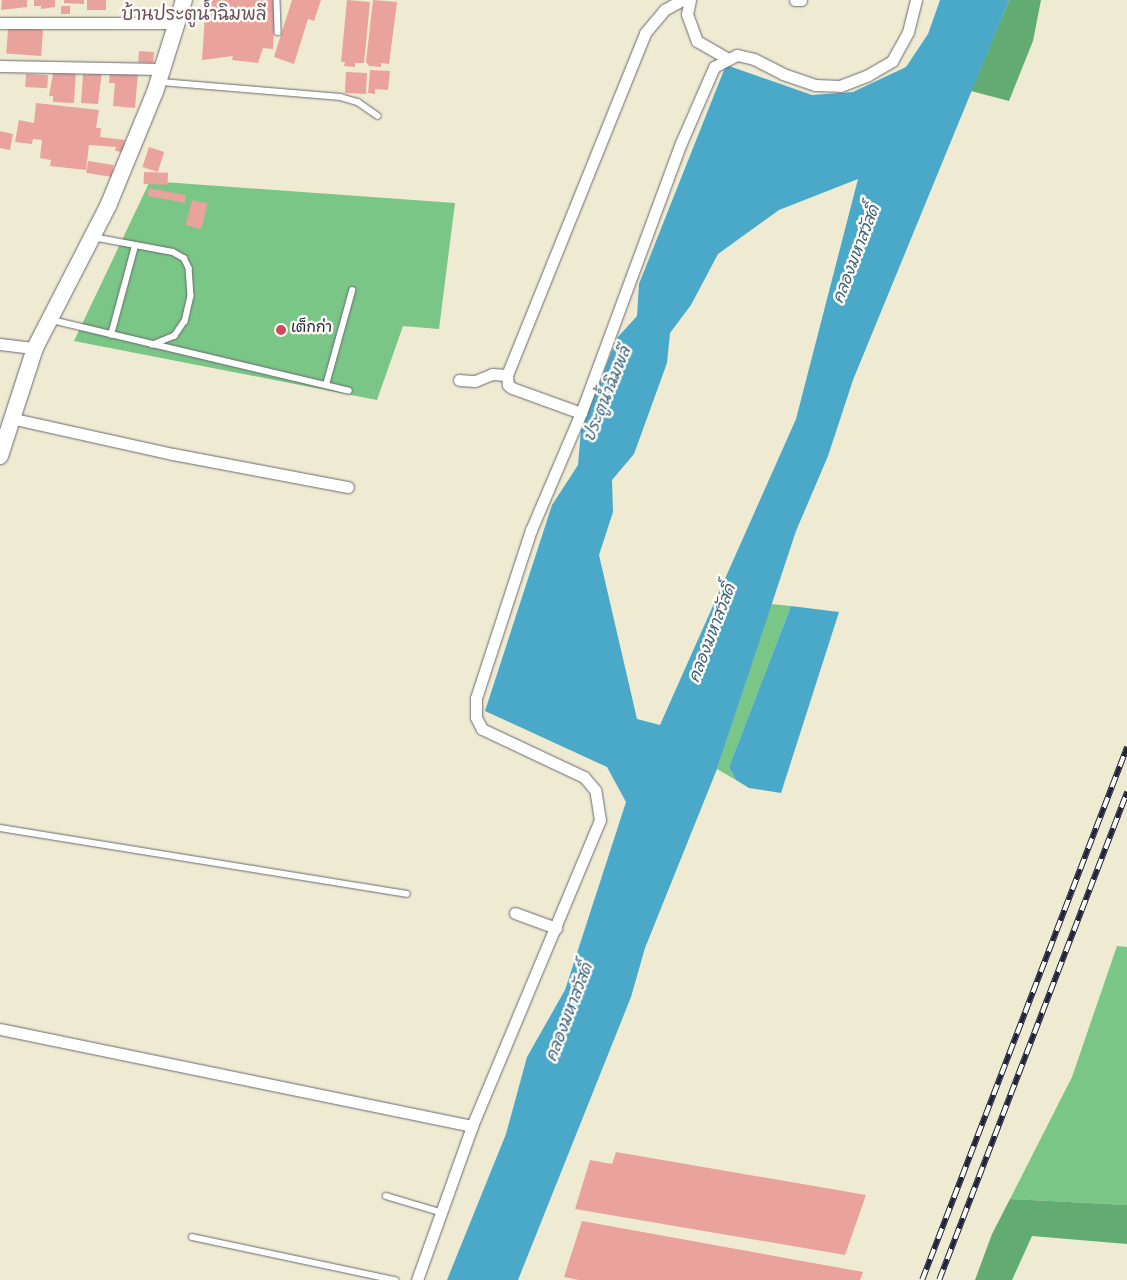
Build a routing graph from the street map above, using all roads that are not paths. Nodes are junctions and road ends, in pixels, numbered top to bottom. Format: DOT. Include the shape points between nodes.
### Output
graph roads {
  1 [pos="184,0"];
  2 [pos="278,0"];
  3 [pos="682,0"];
  4 [pos="690,0"];
  5 [pos="795,0"];
  6 [pos="800,0"];
  7 [pos="916,0"];
  8 [pos="0,23"];
  9 [pos="177,23"];
  10 [pos="278,32"];
  11 [pos="728,59"];
  12 [pos="0,66"];
  13 [pos="160,76"];
  14 [pos="378,116"];
  15 [pos="92,237"];
  16 [pos="135,246"];
  17 [pos="352,291"];
  18 [pos="49,320"];
  19 [pos="112,335"];
  20 [pos="0,344"];
  21 [pos="153,345"];
  22 [pos="35,348"];
  23 [pos="507,375"];
  24 [pos="459,380"];
  25 [pos="326,386"];
  26 [pos="349,391"];
  27 [pos="581,413"];
  28 [pos="10,418"];
  29 [pos="0,456"];
  30 [pos="348,487"];
  31 [pos="0,828"];
  32 [pos="407,894"];
  33 [pos="515,912"];
  34 [pos="556,928"];
  35 [pos="0,1029"];
  36 [pos="472,1126"];
  37 [pos="386,1196"];
  38 [pos="440,1212"];
  39 [pos="192,1237"];
  40 [pos="395,1280"];
  41 [pos="417,1280"];
  1 -- 9 [label="street"];
  2 -- 10 [label="lane"];
  3 -- 23 [label="street" via="664,10 644,33"];
  4 -- 11 [label="street" via="688,14 697,41"];
  5 -- 6 [label="street"];
  7 -- 11 [label="street" via="908,32 892,60 868,75 840,86 815,85 754,59 737,56"];
  8 -- 9 [label="street"];
  9 -- 13 [label="street"];
  11 -- 27 [label="street" via="714,67 681,143"];
  12 -- 13 [label="street"];
  13 -- 14 [label="lane" via="340,97 358,102"];
  13 -- 15 [label="street"];
  15 -- 16 [label="lane"];
  15 -- 18 [label="street"];
  16 -- 19 [label="lane"];
  16 -- 21 [label="lane" via="173,252 184,258 189,268 191,296 185,320 174,336"];
  17 -- 25 [label="lane"];
  18 -- 19 [label="lane"];
  18 -- 22 [label="street"];
  19 -- 21 [label="lane"];
  20 -- 22 [label="street"];
  21 -- 25 [label="lane"];
  22 -- 28 [label="street"];
  23 -- 24 [label="street" via="492,374 475,381"];
  23 -- 27 [label="street" via="512,388"];
  25 -- 26 [label="lane"];
  27 -- 34 [label="street" via="531,530 476,698 476,717 482,729 567,767 584,777 595,790 600,820"];
  28 -- 29 [label="street"];
  28 -- 30 [label="street" via="173,454"];
  31 -- 32 [label="lane"];
  33 -- 34 [label="street"];
  34 -- 36 [label="street"];
  35 -- 36 [label="street"];
  36 -- 38 [label="street"];
  37 -- 38 [label="lane"];
  38 -- 41 [label="street"];
  39 -- 40 [label="lane"];
}
